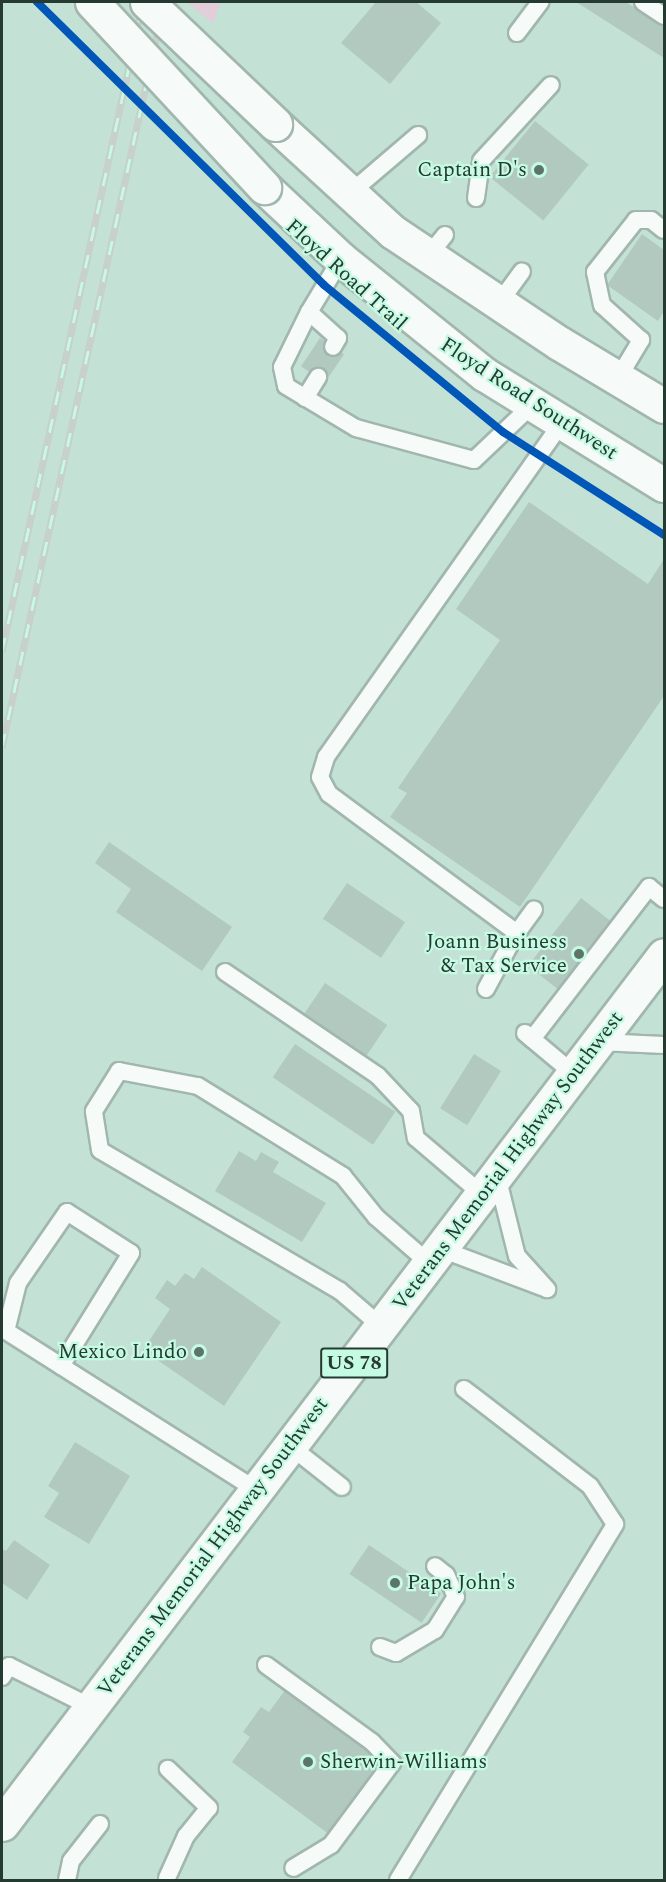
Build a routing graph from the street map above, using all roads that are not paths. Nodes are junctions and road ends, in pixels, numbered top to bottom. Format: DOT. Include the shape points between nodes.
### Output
graph roads {
  1 [pos="92,2"];
  2 [pos="147,2"];
  3 [pos="540,2"];
  4 [pos="643,2"];
  5 [pos="664,16"];
  6 [pos="517,33"];
  7 [pos="551,85"];
  8 [pos="418,135"];
  9 [pos="349,194"];
  10 [pos="476,198"];
  11 [pos="664,230"];
  12 [pos="341,259"];
  13 [pos="522,271"];
  14 [pos="500,303"];
  15 [pos="309,312"];
  16 [pos="333,347"];
  17 [pos="318,377"];
  18 [pos="617,380"];
  19 [pos="305,398"];
  20 [pos="532,405"];
  21 [pos="664,406"];
  22 [pos="561,424"];
  23 [pos="664,485"];
  24 [pos="664,898"];
  25 [pos="534,909"];
  26 [pos="517,933"];
  27 [pos="664,955"];
  28 [pos="225,972"];
  29 [pos="486,989"];
  30 [pos="599,1042"];
  31 [pos="664,1045"];
  32 [pos="574,1074"];
  33 [pos="490,1185"];
  34 [pos="436,1257"];
  35 [pos="382,1327"];
  36 [pos="61,1366"];
  37 [pos="464,1389"];
  38 [pos="290,1446"];
  39 [pos="342,1487"];
  40 [pos="257,1490"];
  41 [pos="435,1566"];
  42 [pos="380,1647"];
  43 [pos="266,1665"];
  44 [pos="4,1668"];
  45 [pos="91,1707"];
  46 [pos="168,1769"];
  47 [pos="2,1824"];
  48 [pos="100,1824"];
  49 [pos="292,1868"];
  50 [pos="167,1878"];
  51 [pos="67,1881"];
  52 [pos="398,1881"];
  1 -- 12 [label="main road, Floyd Road Southwest, bridge" via="264,187"];
  2 -- 9 [label="main road, bridge"];
  3 -- 6 [label="lane"];
  4 -- 5 [label="lane"];
  7 -- 10 [label="lane" via="481,160"];
  8 -- 9 [label="lane"];
  9 -- 14 [label="main road" via="437,245"];
  11 -- 18 [label="lane" via="651,220 636,220 595,272 602,305 641,340"];
  12 -- 15 [label="lane"];
  12 -- 20 [label="main road, Floyd Road Southwest" via="433,335"];
  13 -- 14 [label="lane"];
  14 -- 18 [label="main road"];
  15 -- 16 [label="lane" via="338,338"];
  15 -- 19 [label="lane" via="282,367 286,386"];
  17 -- 19 [label="lane"];
  18 -- 21 [label="main road"];
  19 -- 20 [label="lane" via="356,428 474,460"];
  20 -- 22 [label="main road, Floyd Road Southwest"];
  22 -- 23 [label="main road, Floyd Road Southwest"];
  22 -- 26 [label="lane" via="326,757 320,777 329,794"];
  24 -- 32 [label="lane" via="649,887 529,1035"];
  25 -- 26 [label="lane"];
  26 -- 29 [label="lane"];
  27 -- 30 [label="main road, Veterans Memorial Highway Southwest / US 78"];
  28 -- 33 [label="lane" via="378,1076 411,1111 416,1138"];
  30 -- 31 [label="lane"];
  30 -- 32 [label="main road, Veterans Memorial Highway Southwest / US 78"];
  32 -- 33 [label="main road, Veterans Memorial Highway Southwest / US 78"];
  33 -- 34 [label="main road, Veterans Memorial Highway Southwest / US 78"];
  33 -- 34 [label="lane" via="517,1256 548,1289"];
  34 -- 35 [label="main road, Veterans Memorial Highway Southwest / US 78"];
  34 -- 35 [label="lane" via="376,1216 343,1176 198,1086 119,1071 94,1112 100,1150 340,1291"];
  35 -- 38 [label="main road, Veterans Memorial Highway Southwest / US 78"];
  36 -- 36 [label="lane" via="6,1331 18,1282 66,1212 131,1253"];
  36 -- 40 [label="lane"];
  37 -- 52 [label="lane" via="590,1486 615,1524"];
  38 -- 39 [label="lane"];
  38 -- 40 [label="main road, Veterans Memorial Highway Southwest / US 78"];
  40 -- 45 [label="main road, Veterans Memorial Highway Southwest / US 78"];
  41 -- 42 [label="lane" via="446,1575 456,1597 435,1630 396,1653"];
  43 -- 49 [label="lane" via="372,1742 392,1763 331,1845"];
  44 -- 45 [label="lane"];
  45 -- 47 [label="main road, Veterans Memorial Highway Southwest / US 78"];
  46 -- 50 [label="lane" via="210,1808 186,1836"];
  48 -- 51 [label="lane" via="71,1861"];
}
